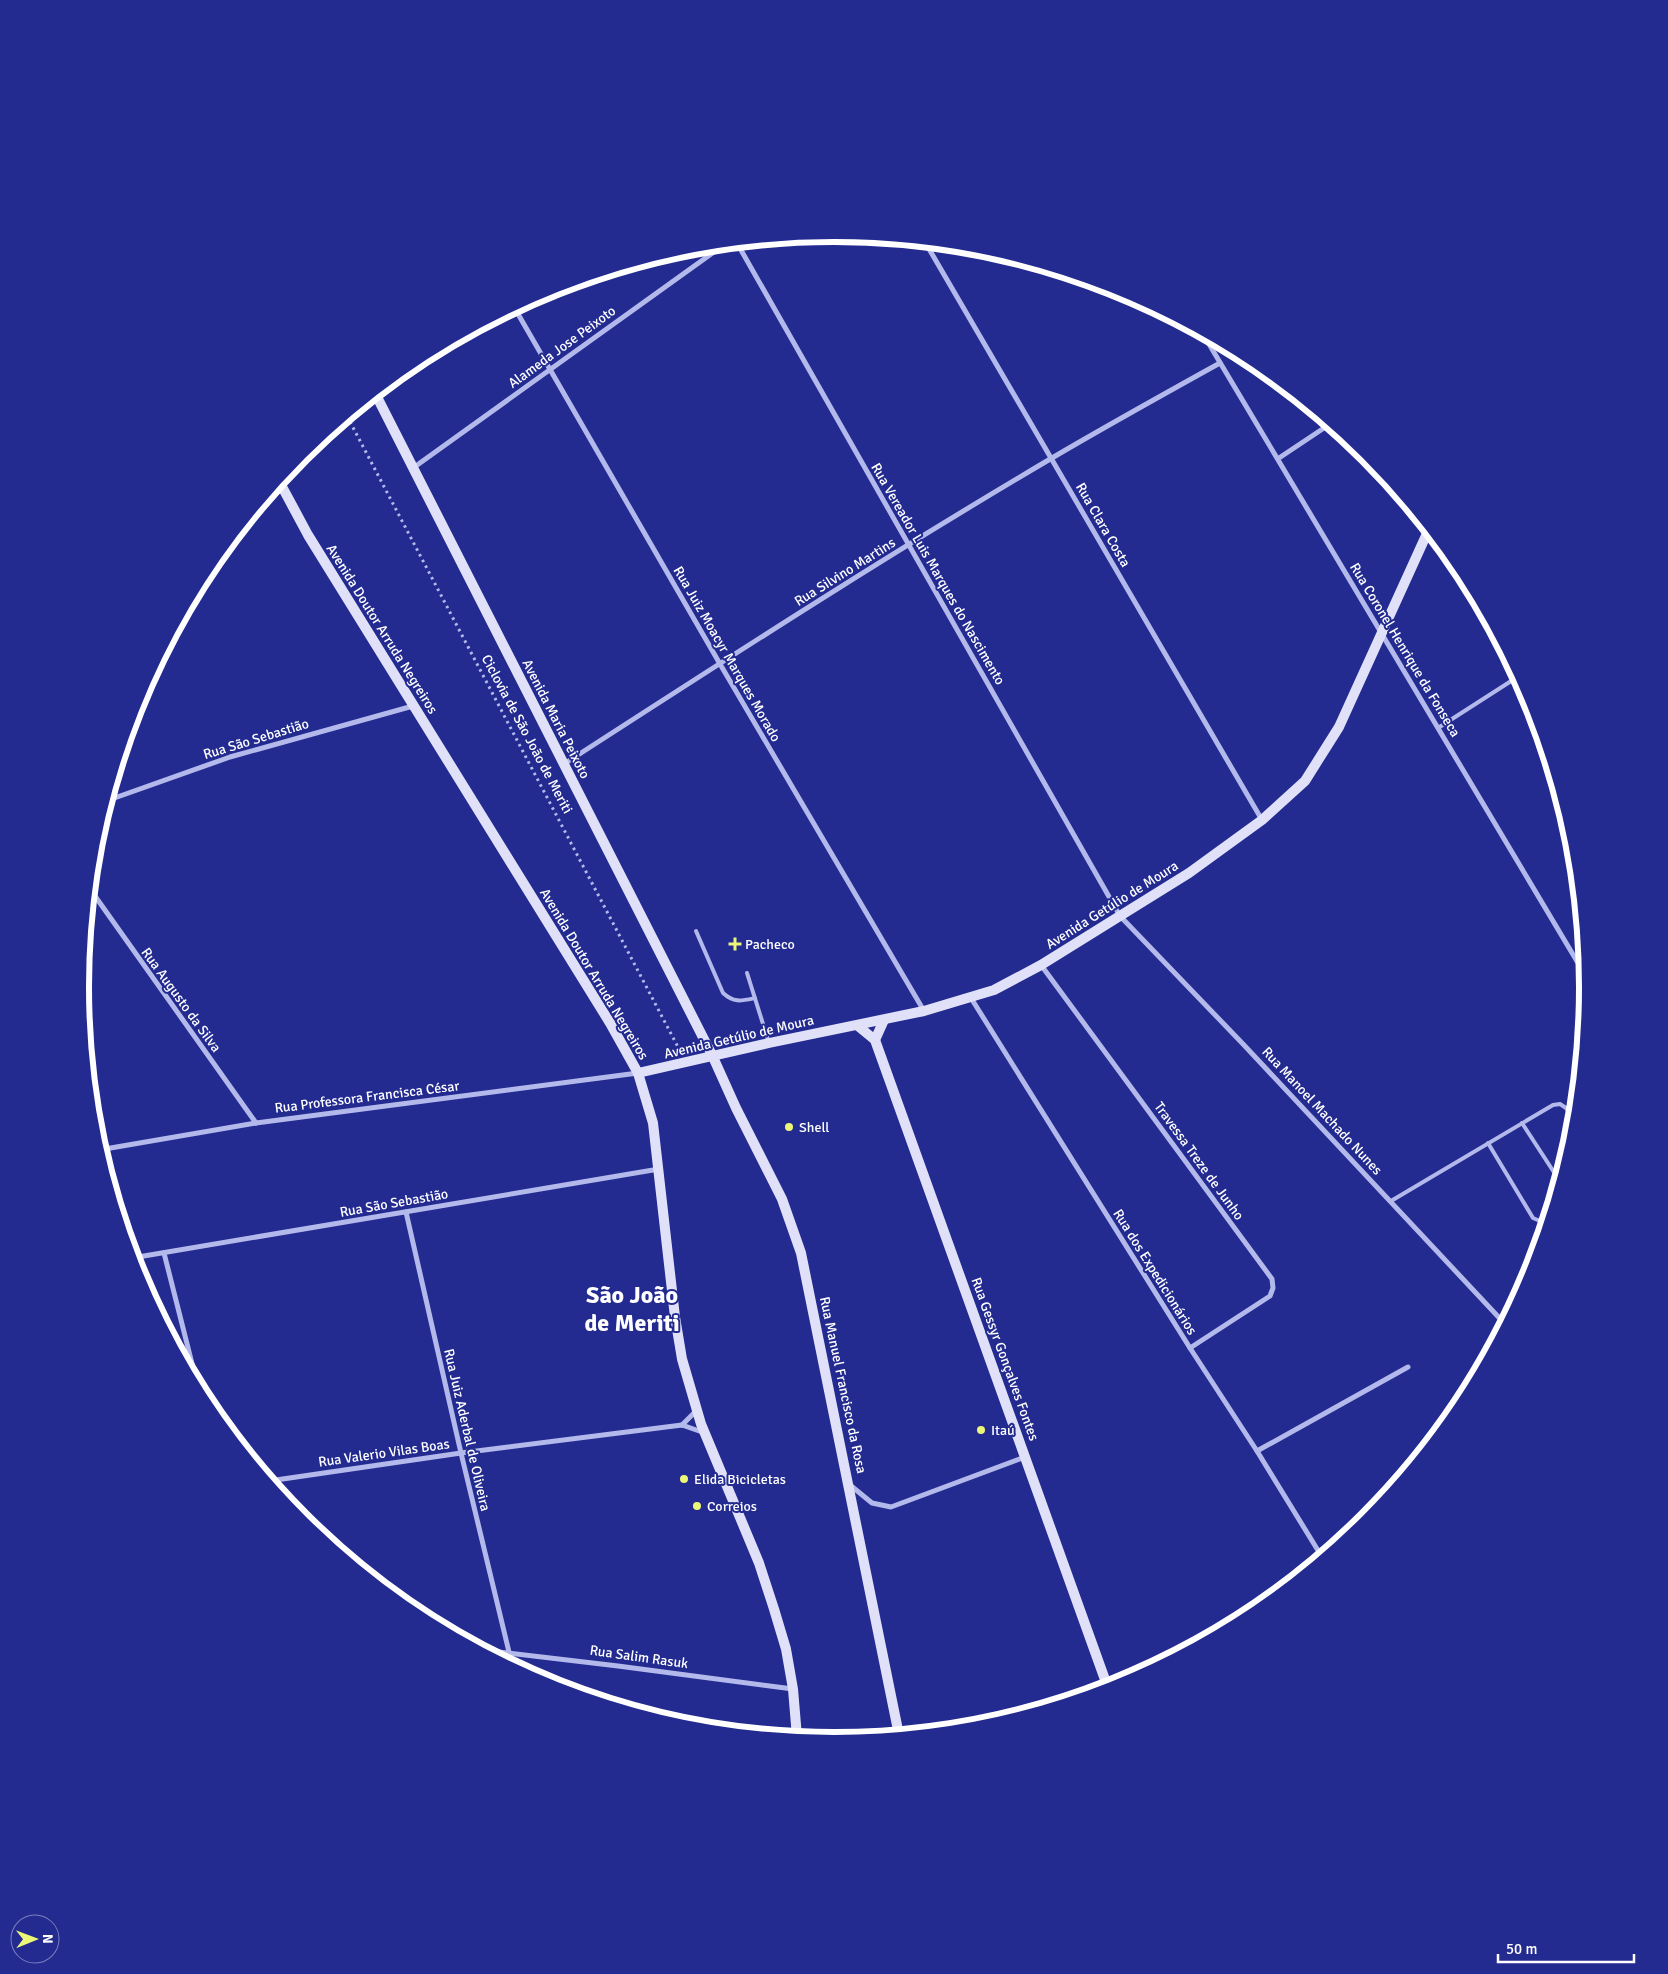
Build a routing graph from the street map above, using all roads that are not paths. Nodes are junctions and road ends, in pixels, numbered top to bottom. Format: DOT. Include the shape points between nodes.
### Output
graph roads {
  1 [pos="740,248"];
  2 [pos="928,248"];
  3 [pos="714,252"];
  4 [pos="517,313"];
  5 [pos="1208,343"];
  6 [pos="1220,362"];
  7 [pos="549,371"];
  8 [pos="377,398"];
  9 [pos="1325,427"];
  10 [pos="1052,458"];
  11 [pos="1279,458"];
  12 [pos="412,469"];
  13 [pos="282,487"];
  14 [pos="1427,535"];
  15 [pos="910,545"];
  16 [pos="1381,635"];
  17 [pos="720,664"];
  18 [pos="1513,680"];
  19 [pos="414,706"];
  20 [pos="1438,728"];
  21 [pos="564,764"];
  22 [pos="113,799"];
  23 [pos="1262,820"];
  24 [pos="94,895"];
  25 [pos="1120,916"];
  26 [pos="696,931"];
  27 [pos="1579,964"];
  28 [pos="1041,965"];
  29 [pos="747,973"];
  30 [pos="755,998"];
  31 [pos="971,998"];
  32 [pos="924,1011"];
  33 [pos="884,1020"];
  34 [pos="858,1026"];
  35 [pos="875,1040"];
  36 [pos="769,1043"];
  37 [pos="713,1057"];
  38 [pos="638,1073"];
  39 [pos="1568,1112"];
  40 [pos="256,1123"];
  41 [pos="1522,1123"];
  42 [pos="1488,1143"];
  43 [pos="107,1149"];
  44 [pos="659,1168"];
  45 [pos="1556,1173"];
  46 [pos="1392,1201"];
  47 [pos="406,1212"];
  48 [pos="1542,1221"];
  49 [pos="164,1253"];
  50 [pos="139,1257"];
  51 [pos="1501,1319"];
  52 [pos="1190,1348"];
  53 [pos="193,1366"];
  54 [pos="1408,1366"];
  55 [pos="697,1410"];
  56 [pos="682,1425"];
  57 [pos="706,1434"];
  58 [pos="1257,1451"];
  59 [pos="461,1453"];
  60 [pos="1026,1457"];
  61 [pos="276,1480"];
  62 [pos="849,1485"];
  63 [pos="1319,1552"];
  64 [pos="497,1651"];
  65 [pos="509,1652"];
  66 [pos="1106,1681"];
  67 [pos="793,1689"];
  68 [pos="898,1729"];
  69 [pos="797,1731"];
  1 -- 15 [label="street, Rua Vereador Luis Marques do Nascimento"];
  2 -- 10 [label="street, Rua Clara Costa"];
  3 -- 7 [label="street, Alameda Jose Peixoto"];
  4 -- 7 [label="street, Rua Juiz Moacyr Marques Morado"];
  5 -- 6 [label="street, Rua Coronel Henrique da Fonseca"];
  6 -- 10 [label="street, Rua Silvino Martins"];
  6 -- 11 [label="street, Rua Coronel Henrique da Fonseca"];
  7 -- 12 [label="street, Alameda Jose Peixoto"];
  7 -- 17 [label="street, Rua Juiz Moacyr Marques Morado"];
  8 -- 12 [label="main road, Avenida Maria Peixoto"];
  9 -- 11 [label="street"];
  10 -- 15 [label="street, Rua Silvino Martins"];
  10 -- 23 [label="street, Rua Clara Costa"];
  11 -- 16 [label="street, Rua Coronel Henrique da Fonseca"];
  12 -- 21 [label="main road, Avenida Maria Peixoto"];
  13 -- 19 [label="main road, Avenida Doutor Arruda Negreiros" via="308,535"];
  14 -- 16 [label="main road, Avenida Getúlio de Moura"];
  15 -- 17 [label="street, Rua Silvino Martins"];
  15 -- 25 [label="street, Rua Vereador Luis Marques do Nascimento"];
  16 -- 20 [label="street, Rua Coronel Henrique da Fonseca"];
  16 -- 23 [label="main road, Avenida Getúlio de Moura" via="1339,727 1320,760 1305,781"];
  17 -- 21 [label="street, Rua Silvino Martins"];
  17 -- 32 [label="street, Rua Juiz Moacyr Marques Morado"];
  18 -- 20 [label="lane"];
  19 -- 22 [label="street, Rua São Sebastião" via="230,757"];
  19 -- 38 [label="main road, Avenida Doutor Arruda Negreiros"];
  20 -- 27 [label="street, Rua Coronel Henrique da Fonseca"];
  21 -- 37 [label="main road, Avenida Maria Peixoto"];
  23 -- 25 [label="main road, Avenida Getúlio de Moura" via="1189,873"];
  24 -- 40 [label="street, Rua Augusto da Silva"];
  25 -- 28 [label="main road, Avenida Getúlio de Moura"];
  25 -- 46 [label="street, Rua Manoel Machado Nunes"];
  26 -- 30 [label="lane" via="723,993 738,1002"];
  28 -- 31 [label="main road, Avenida Getúlio de Moura"];
  28 -- 52 [label="street, Travessa Treze de Junho" via="1272,1279 1270,1296"];
  29 -- 30 [label="lane"];
  30 -- 36 [label="lane"];
  31 -- 32 [label="main road, Avenida Getúlio de Moura"];
  31 -- 52 [label="street, Rua dos Expedicionários"];
  32 -- 33 [label="main road, Avenida Getúlio de Moura"];
  33 -- 34 [label="main road, Avenida Getúlio de Moura"];
  33 -- 35 [label="main road"];
  34 -- 35 [label="main road"];
  34 -- 36 [label="main road, Avenida Getúlio de Moura"];
  35 -- 60 [label="main road, Rua Gessyr Gonçalves Fontes"];
  36 -- 37 [label="main road, Avenida Getúlio de Moura"];
  37 -- 38 [label="main road, Avenida Getúlio de Moura"];
  37 -- 62 [label="main road, Rua Manuel Francisco da Rosa" via="782,1199 801,1253"];
  38 -- 40 [label="street, Rua Professora Francisca César"];
  38 -- 44 [label="main road, Avenida Doutor Arruda Negreiros" via="653,1123"];
  39 -- 41 [label="lane" via="1560,1104 1552,1105"];
  40 -- 43 [label="street, Rua Professora Francisca César"];
  41 -- 42 [label="lane"];
  41 -- 45 [label="lane"];
  42 -- 46 [label="lane"];
  42 -- 48 [label="lane" via="1533,1218"];
  44 -- 47 [label="street, Rua São Sebastião"];
  44 -- 55 [label="main road, Avenida Doutor Arruda Negreiros" via="675,1318 682,1359"];
  46 -- 51 [label="street, Rua Manoel Machado Nunes"];
  47 -- 49 [label="street, Rua São Sebastião"];
  47 -- 59 [label="street, Rua Juiz Aderbal de Oliveira"];
  49 -- 50 [label="street, Rua São Sebastião"];
  49 -- 53 [label="street"];
  52 -- 58 [label="street, Rua dos Expedicionários"];
  54 -- 58 [label="street"];
  55 -- 56 [label="street"];
  55 -- 57 [label="main road, Avenida Doutor Arruda Negreiros"];
  56 -- 57 [label="street, Rua Valerio Vilas Boas"];
  56 -- 59 [label="street, Rua Valerio Vilas Boas"];
  57 -- 67 [label="main road, Avenida Doutor Arruda Negreiros" via="762,1572 786,1649"];
  58 -- 63 [label="street, Rua dos Expedicionários"];
  59 -- 61 [label="street, Rua Valerio Vilas Boas"];
  59 -- 65 [label="street, Rua Juiz Aderbal de Oliveira"];
  60 -- 62 [label="street" via="891,1507 872,1503"];
  60 -- 66 [label="main road, Rua Gessyr Gonçalves Fontes"];
  62 -- 68 [label="main road, Rua Manuel Francisco da Rosa"];
  64 -- 65 [label="street, Rua Salim Rasuk"];
  65 -- 67 [label="street, Rua Salim Rasuk"];
  67 -- 69 [label="main road, Avenida Doutor Arruda Negreiros"];
}
